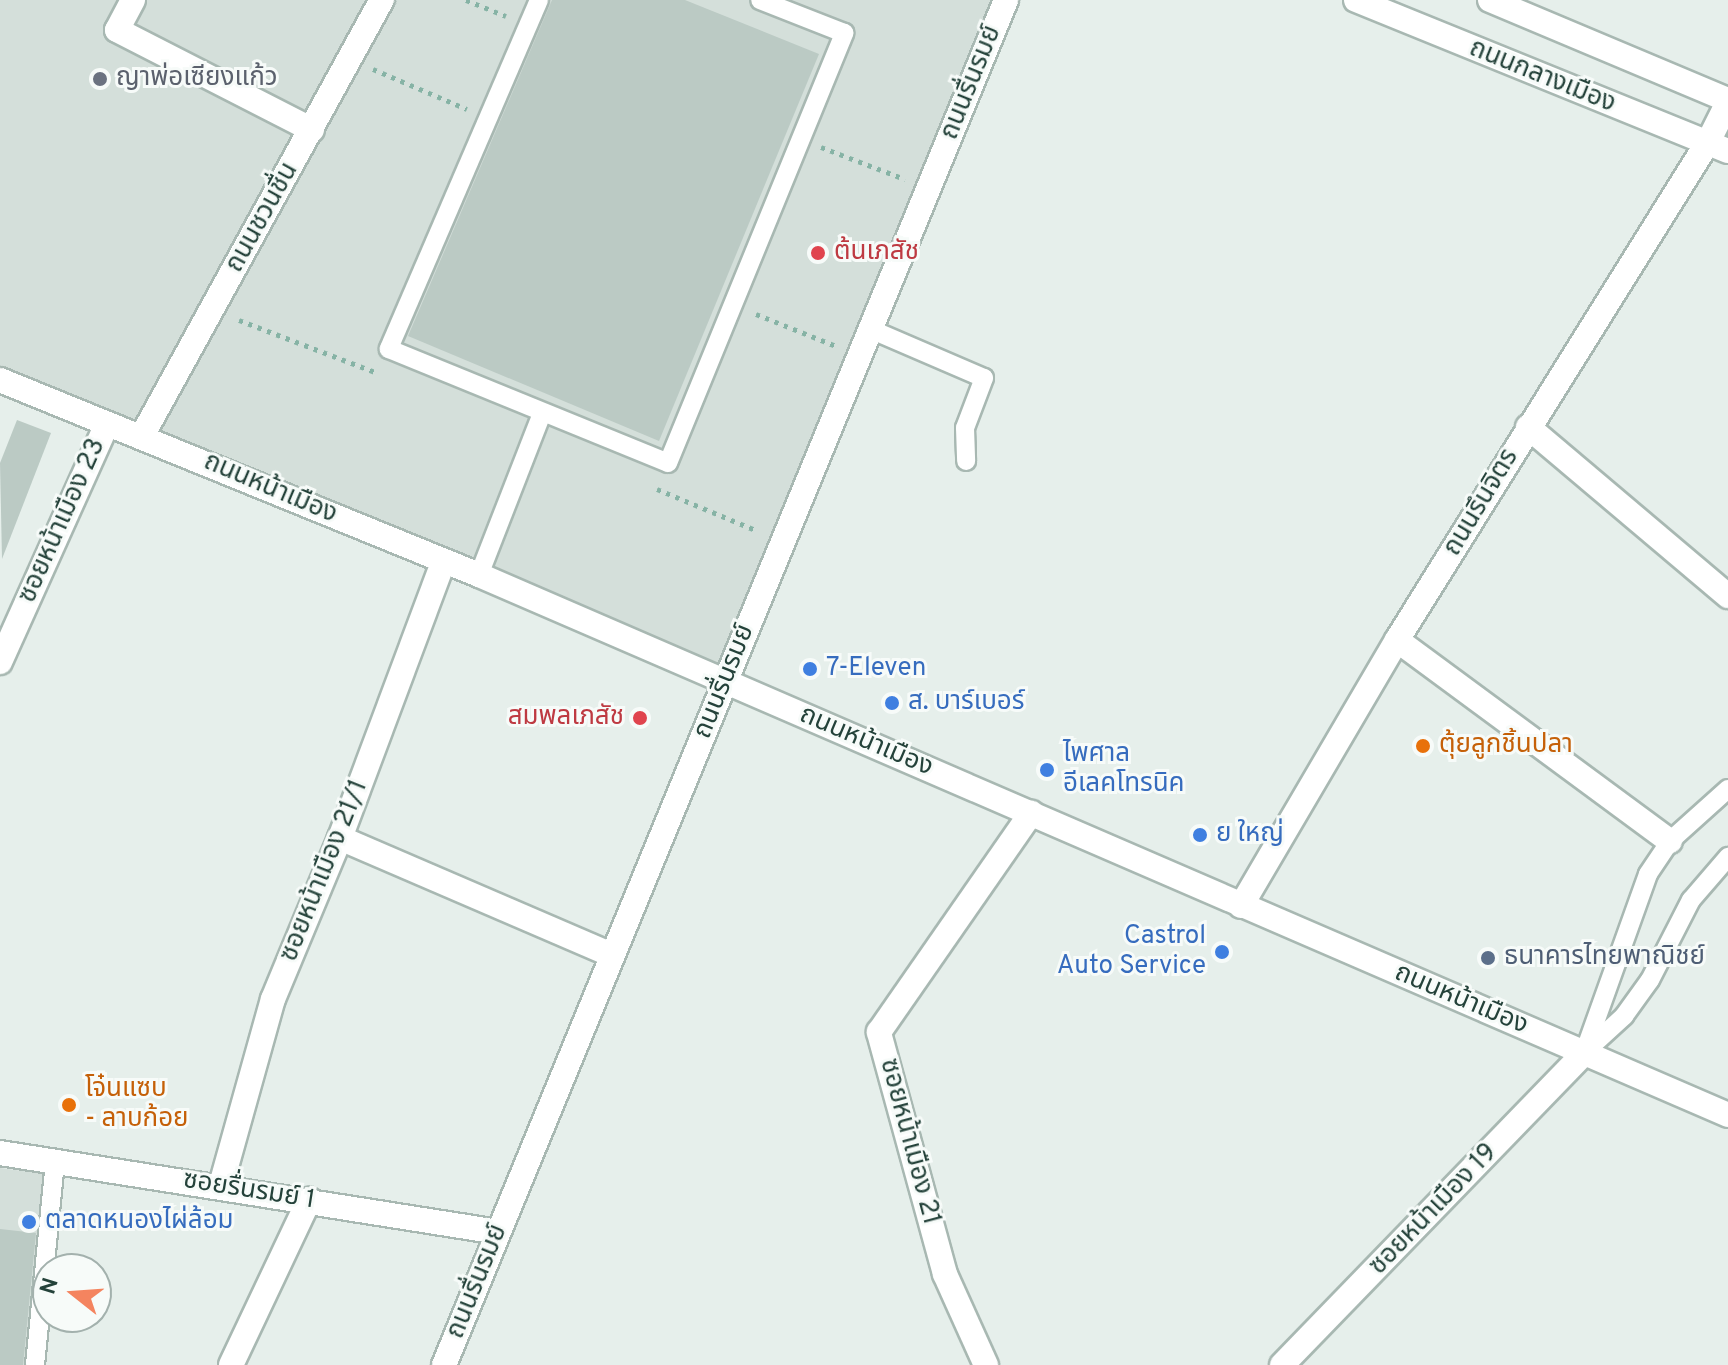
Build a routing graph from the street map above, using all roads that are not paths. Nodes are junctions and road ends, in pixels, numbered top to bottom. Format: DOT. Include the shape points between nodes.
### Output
graph roads {
  1 [pos="133,0"];
  2 [pos="382,0"];
  3 [pos="539,0"];
  4 [pos="760,0"];
  5 [pos="1006,0"];
  6 [pos="1356,0"];
  7 [pos="1490,0"];
  8 [pos="1728,101"];
  9 [pos="312,130"];
  10 [pos="1718,146"];
  11 [pos="870,329"];
  12 [pos="0,380"];
  13 [pos="542,413"];
  14 [pos="107,424"];
  15 [pos="1528,427"];
  16 [pos="142,436"];
  17 [pos="966,461"];
  18 [pos="443,562"];
  19 [pos="479,575"];
  20 [pos="1728,596"];
  21 [pos="1397,640"];
  22 [pos="0,662"];
  23 [pos="726,682"];
  24 [pos="1728,789"];
  25 [pos="1031,813"];
  26 [pos="340,838"];
  27 [pos="1670,841"];
  28 [pos="1728,857"];
  29 [pos="1241,906"];
  30 [pos="612,955"];
  31 [pos="1584,1053"];
  32 [pos="1728,1115"];
  33 [pos="0,1153"];
  34 [pos="55,1161"];
  35 [pos="221,1185"];
  36 [pos="309,1200"];
  37 [pos="498,1232"];
  38 [pos="35,1365"];
  39 [pos="231,1365"];
  40 [pos="444,1365"];
  41 [pos="986,1365"];
  42 [pos="1282,1365"];
  1 -- 9 [label="street" via="117,30"];
  2 -- 9 [label="street, ถนนชวนชื่น"];
  3 -- 13 [label="lane" via="389,349"];
  4 -- 13 [label="lane" via="844,33 668,463"];
  5 -- 11 [label="street, ถนนรื่นรมย์"];
  6 -- 10 [label="street, ถนนกลางเมือง"];
  7 -- 8 [label="street, ถนนกลางเมือง"];
  8 -- 10 [label="street, ถนนรึนจิตร"];
  9 -- 16 [label="street, ถนนชวนชื่น"];
  10 -- 15 [label="street, ถนนรึนจิตร"];
  11 -- 17 [label="lane" via="984,378 965,428"];
  11 -- 23 [label="street, ถนนรื่นรมย์"];
  12 -- 14 [label="street, ถนนหน้าเมือง"];
  13 -- 19 [label="lane"];
  14 -- 16 [label="street, ถนนหน้าเมือง"];
  14 -- 22 [label="street, ซอยหน้าเมือง 23"];
  15 -- 20 [label="street"];
  15 -- 21 [label="street, ถนนรึนจิตร"];
  16 -- 18 [label="street, ถนนหน้าเมือง"];
  18 -- 19 [label="street, ถนนหน้าเมือง"];
  18 -- 26 [label="street, ซอยหน้าเมือง 21/1"];
  19 -- 23 [label="street, ถนนหน้าเมือง"];
  21 -- 27 [label="street"];
  21 -- 29 [label="street, ถนนรึนจิตร"];
  23 -- 25 [label="street, ถนนหน้าเมือง"];
  23 -- 30 [label="street, ถนนรื่นรมย์"];
  24 -- 27 [label="lane"];
  25 -- 29 [label="street, ถนนหน้าเมือง"];
  25 -- 41 [label="street, ซอยหน้าเมือง 21" via="879,1032 945,1274"];
  26 -- 30 [label="street"];
  26 -- 35 [label="street, ซอยหน้าเมือง 21/1" via="273,999"];
  27 -- 31 [label="lane" via="1648,874"];
  28 -- 31 [label="lane" via="1691,900 1650,980 1624,1016"];
  29 -- 31 [label="street, ถนนหน้าเมือง"];
  30 -- 37 [label="street, ถนนรื่นรมย์"];
  31 -- 32 [label="street, ถนนหน้าเมือง"];
  31 -- 42 [label="street, ซอยหน้าเมือง 19"];
  33 -- 34 [label="street, ซอยรื่นรมย์ 1"];
  34 -- 35 [label="street, ซอยรื่นรมย์ 1"];
  34 -- 38 [label="lane"];
  35 -- 36 [label="street, ซอยรื่นรมย์ 1"];
  36 -- 37 [label="street, ซอยรื่นรมย์ 1"];
  36 -- 39 [label="street"];
  37 -- 40 [label="street, ถนนรื่นรมย์"];
}
